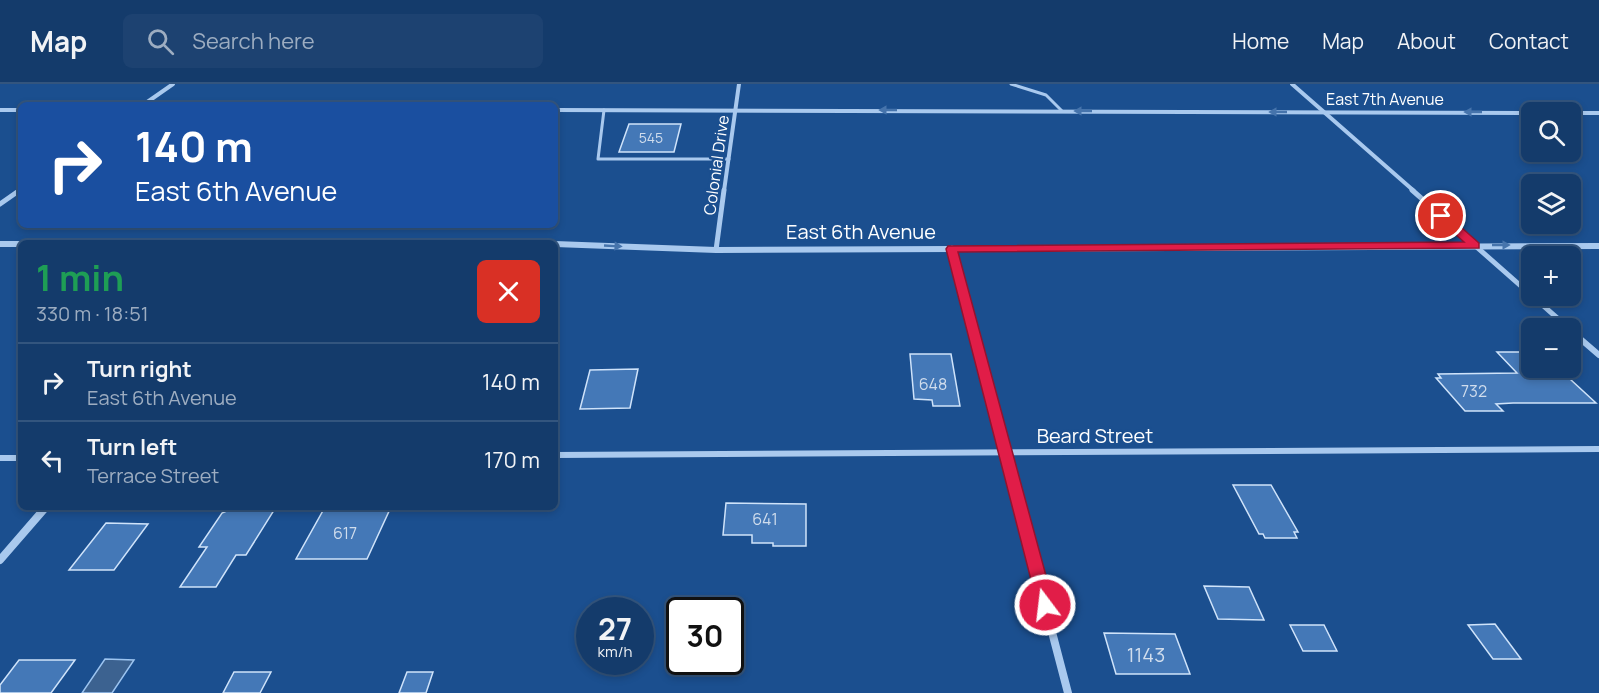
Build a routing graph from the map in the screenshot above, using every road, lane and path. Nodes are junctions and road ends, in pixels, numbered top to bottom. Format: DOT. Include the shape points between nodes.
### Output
graph roads {
  1 [pos="173,84"];
  2 [pos="739,84"];
  3 [pos="1011,84"];
  4 [pos="1292,84"];
  5 [pos="147,102"];
  6 [pos="0,110"];
  7 [pos="18,110"];
  8 [pos="558,110"];
  9 [pos="604,110"];
  10 [pos="736,110"];
  11 [pos="1062,111"];
  12 [pos="1323,112"];
  13 [pos="1521,112"];
  14 [pos="1581,113"];
  15 [pos="1599,113"];
  16 [pos="729,159"];
  17 [pos="18,191"];
  18 [pos="0,204"];
  19 [pos="0,244"];
  20 [pos="18,244"];
  21 [pos="558,244"];
  22 [pos="1475,245"];
  23 [pos="1599,246"];
  24 [pos="952,249"];
  25 [pos="716,250"];
  26 [pos="1558,318"];
  27 [pos="1581,339"];
  28 [pos="1599,355"];
  29 [pos="1599,449"];
  30 [pos="1005,452"];
  31 [pos="558,455"];
  32 [pos="0,458"];
  33 [pos="18,458"];
  34 [pos="43,510"];
  35 [pos="0,560"];
  36 [pos="1068,693"];
  1 -- 5 [label="street"];
  2 -- 10 [label="street, Colonial Drive"];
  3 -- 11 [label="lane" via="1044,93"];
  4 -- 12 [label="street"];
  6 -- 7 [label="street"];
  8 -- 9 [label="street, East 7th Avenue"];
  9 -- 10 [label="street, East 7th Avenue"];
  9 -- 16 [label="lane" via="598,159"];
  11 -- 10 [label="street, East 7th Avenue, one-way"];
  10 -- 16 [label="street, Colonial Drive"];
  12 -- 11 [label="street, East 7th Avenue, one-way"];
  13 -- 12 [label="street, East 7th Avenue, one-way"];
  12 -- 22 [label="street"];
  14 -- 15 [label="street"];
  16 -- 25 [label="street, Colonial Drive"];
  17 -- 18 [label="street"];
  19 -- 20 [label="street"];
  21 -- 25 [label="street, East 6th Avenue, one-way"];
  22 -- 23 [label="street, East 6th Avenue, one-way"];
  22 -- 24 [label="street, East 6th Avenue"];
  22 -- 26 [label="street"];
  24 -- 25 [label="street, East 6th Avenue"];
  24 -- 30 [label="street"];
  27 -- 28 [label="street"];
  29 -- 30 [label="street, Beard Street"];
  30 -- 31 [label="street, Beard Street"];
  30 -- 36 [label="street"];
  32 -- 33 [label="street"];
  34 -- 35 [label="street"];
}
